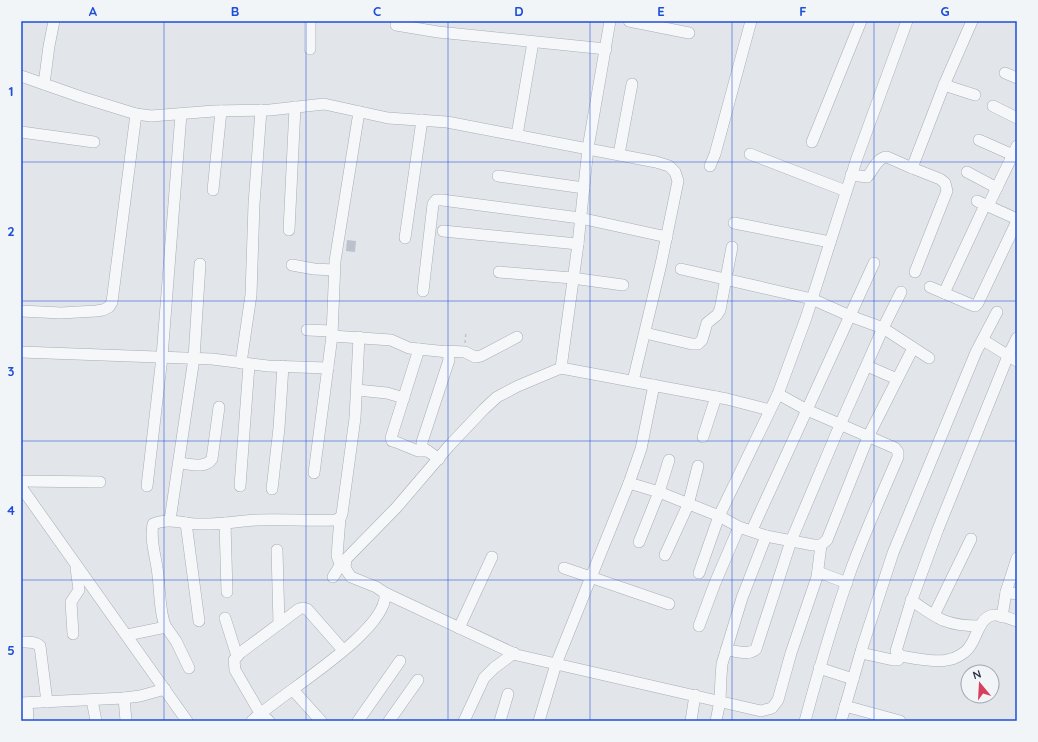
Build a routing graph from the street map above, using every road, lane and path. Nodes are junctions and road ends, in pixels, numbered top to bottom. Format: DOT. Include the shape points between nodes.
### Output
graph roads {
  1 [pos="54,21"];
  2 [pos="310,21"];
  3 [pos="610,21"];
  4 [pos="629,21"];
  5 [pos="751,21"];
  6 [pos="861,21"];
  7 [pos="907,21"];
  8 [pos="972,21"];
  9 [pos="396,25"];
  10 [pos="689,33"];
  11 [pos="533,42"];
  12 [pos="310,49"];
  13 [pos="606,49"];
  14 [pos="1005,73"];
  15 [pos="21,76"];
  16 [pos="1017,78"];
  17 [pos="44,84"];
  18 [pos="632,84"];
  19 [pos="944,85"];
  20 [pos="975,95"];
  21 [pos="992,106"];
  22 [pos="295,107"];
  23 [pos="261,110"];
  24 [pos="221,111"];
  25 [pos="359,112"];
  26 [pos="136,114"];
  27 [pos="181,114"];
  28 [pos="1017,118"];
  29 [pos="422,120"];
  30 [pos="21,132"];
  31 [pos="517,135"];
  32 [pos="979,140"];
  33 [pos="94,142"];
  34 [pos="812,142"];
  35 [pos="588,148"];
  36 [pos="1015,151"];
  37 [pos="619,154"];
  38 [pos="750,154"];
  39 [pos="710,166"];
  40 [pos="912,168"];
  41 [pos="967,172"];
  42 [pos="851,175"];
  43 [pos="498,176"];
  44 [pos="584,188"];
  45 [pos="997,188"];
  46 [pos="213,190"];
  47 [pos="846,191"];
  48 [pos="984,204"];
  49 [pos="580,218"];
  50 [pos="1017,220"];
  51 [pos="734,223"];
  52 [pos="289,230"];
  53 [pos="443,231"];
  54 [pos="667,237"];
  55 [pos="405,238"];
  56 [pos="830,242"];
  57 [pos="578,244"];
  58 [pos="732,247"];
  59 [pos="874,263"];
  60 [pos="200,264"];
  61 [pos="292,265"];
  62 [pos="681,269"];
  63 [pos="334,270"];
  64 [pos="499,272"];
  65 [pos="916,272"];
  66 [pos="572,278"];
  67 [pos="726,279"];
  68 [pos="623,285"];
  69 [pos="930,287"];
  70 [pos="423,291"];
  71 [pos="901,292"];
  72 [pos="944,293"];
  73 [pos="812,299"];
  74 [pos="21,311"];
  75 [pos="998,312"];
  76 [pos="850,316"];
  77 [pos="883,328"];
  78 [pos="307,330"];
  79 [pos="645,333"];
  80 [pos="332,334"];
  81 [pos="359,337"];
  82 [pos="517,337"];
  83 [pos="1017,338"];
  84 [pos="983,340"];
  85 [pos="913,348"];
  86 [pos="419,349"];
  87 [pos="445,351"];
  88 [pos="21,352"];
  89 [pos="162,357"];
  90 [pos="194,358"];
  91 [pos="929,358"];
  92 [pos="1012,358"];
  93 [pos="245,364"];
  94 [pos="283,366"];
  95 [pos="867,366"];
  96 [pos="328,368"];
  97 [pos="561,368"];
  98 [pos="897,379"];
  99 [pos="633,381"];
  100 [pos="654,385"];
  101 [pos="357,390"];
  102 [pos="778,394"];
  103 [pos="716,397"];
  104 [pos="404,398"];
  105 [pos="219,407"];
  106 [pos="770,410"];
  107 [pos="807,410"];
  108 [pos="840,425"];
  109 [pos="703,437"];
  110 [pos="868,437"];
  111 [pos="427,451"];
  112 [pos="439,458"];
  113 [pos="668,460"];
  114 [pos="179,463"];
  115 [pos="698,466"];
  116 [pos="314,473"];
  117 [pos="21,481"];
  118 [pos="100,482"];
  119 [pos="629,483"];
  120 [pos="147,486"];
  121 [pos="240,486"];
  122 [pos="21,487"];
  123 [pos="272,490"];
  124 [pos="659,492"];
  125 [pos="688,505"];
  126 [pos="719,516"];
  127 [pos="340,518"];
  128 [pos="170,520"];
  129 [pos="186,523"];
  130 [pos="225,523"];
  131 [pos="739,527"];
  132 [pos="752,530"];
  133 [pos="766,536"];
  134 [pos="971,539"];
  135 [pos="791,541"];
  136 [pos="639,542"];
  137 [pos="821,545"];
  138 [pos="277,550"];
  139 [pos="665,554"];
  140 [pos="492,557"];
  141 [pos="1017,561"];
  142 [pos="76,566"];
  143 [pos="343,566"];
  144 [pos="564,568"];
  145 [pos="818,572"];
  146 [pos="699,573"];
  147 [pos="333,577"];
  148 [pos="592,578"];
  149 [pos="847,582"];
  150 [pos="228,592"];
  151 [pos="1012,593"];
  152 [pos="385,594"];
  153 [pos="911,600"];
  154 [pos="669,604"];
  155 [pos="934,616"];
  156 [pos="1002,617"];
  157 [pos="225,618"];
  158 [pos="199,621"];
  159 [pos="1017,621"];
  160 [pos="279,624"];
  161 [pos="699,626"];
  162 [pos="980,626"];
  163 [pos="166,627"];
  164 [pos="459,628"];
  165 [pos="73,634"];
  166 [pos="127,636"];
  167 [pos="21,642"];
  168 [pos="343,650"];
  169 [pos="726,650"];
  170 [pos="514,653"];
  171 [pos="860,653"];
  172 [pos="236,656"];
  173 [pos="901,656"];
  174 [pos="400,661"];
  175 [pos="556,664"];
  176 [pos="189,668"];
  177 [pos="819,668"];
  178 [pos="853,679"];
  179 [pos="418,680"];
  180 [pos="164,689"];
  181 [pos="293,690"];
  182 [pos="508,694"];
  183 [pos="695,695"];
  184 [pos="124,698"];
  185 [pos="92,700"];
  186 [pos="47,702"];
  187 [pos="720,702"];
  188 [pos="24,703"];
  189 [pos="845,706"];
  190 [pos="260,713"];
  191 [pos="28,721"];
  192 [pos="96,721"];
  193 [pos="126,721"];
  194 [pos="187,721"];
  195 [pos="252,721"];
  196 [pos="269,721"];
  197 [pos="321,721"];
  198 [pos="358,721"];
  199 [pos="389,721"];
  200 [pos="464,721"];
  201 [pos="500,721"];
  202 [pos="539,721"];
  203 [pos="691,721"];
  204 [pos="716,721"];
  205 [pos="805,721"];
  206 [pos="841,721"];
  207 [pos="900,721"];
  1 -- 17 [label="street"];
  2 -- 12 [label="street"];
  3 -- 13 [label="street"];
  4 -- 10 [label="street"];
  5 -- 39 [label="street"];
  6 -- 34 [label="street"];
  7 -- 42 [label="street"];
  8 -- 19 [label="street"];
  9 -- 11 [label="street"];
  11 -- 13 [label="street"];
  11 -- 31 [label="street"];
  13 -- 35 [label="street"];
  14 -- 16 [label="street"];
  15 -- 17 [label="street"];
  17 -- 26 [label="street"];
  18 -- 37 [label="street"];
  19 -- 20 [label="street"];
  19 -- 40 [label="street"];
  21 -- 28 [label="street"];
  22 -- 23 [label="street"];
  22 -- 25 [label="street" via="324,104"];
  22 -- 52 [label="street"];
  23 -- 24 [label="street"];
  23 -- 93 [label="street"];
  24 -- 27 [label="street"];
  24 -- 46 [label="street"];
  25 -- 29 [label="street" via="388,118"];
  25 -- 63 [label="street"];
  26 -- 27 [label="street"];
  26 -- 74 [label="street" via="112,302 109,307 96,311"];
  27 -- 89 [label="street"];
  29 -- 31 [label="street"];
  29 -- 55 [label="street"];
  30 -- 33 [label="street"];
  31 -- 35 [label="street"];
  32 -- 36 [label="street"];
  35 -- 37 [label="street"];
  35 -- 44 [label="street"];
  36 -- 45 [label="street"];
  37 -- 54 [label="street" via="669,166 676,172 678,180"];
  38 -- 47 [label="street"];
  40 -- 42 [label="street" via="883,157 867,177"];
  40 -- 65 [label="street" via="940,178 945,183 947,191"];
  41 -- 45 [label="street"];
  42 -- 47 [label="street"];
  43 -- 44 [label="street"];
  44 -- 49 [label="street"];
  45 -- 48 [label="street"];
  47 -- 56 [label="street"];
  48 -- 50 [label="street"];
  48 -- 72 [label="street"];
  49 -- 54 [label="street"];
  49 -- 57 [label="street"];
  49 -- 70 [label="street" via="436,200 433,204"];
  50 -- 72 [label="street" via="975,306"];
  51 -- 56 [label="street"];
  53 -- 57 [label="street"];
  54 -- 79 [label="street"];
  56 -- 73 [label="street"];
  57 -- 66 [label="street"];
  58 -- 67 [label="street"];
  59 -- 76 [label="street"];
  60 -- 90 [label="street"];
  61 -- 63 [label="street"];
  62 -- 67 [label="street"];
  63 -- 80 [label="street"];
  64 -- 66 [label="street"];
  66 -- 68 [label="street"];
  66 -- 97 [label="street"];
  67 -- 73 [label="street"];
  67 -- 79 [label="street" via="720,310 707,323 702,340 698,344"];
  69 -- 72 [label="street"];
  71 -- 77 [label="street"];
  73 -- 76 [label="street"];
  73 -- 102 [label="street"];
  75 -- 84 [label="street"];
  76 -- 77 [label="street"];
  76 -- 107 [label="street"];
  77 -- 85 [label="street"];
  77 -- 95 [label="street"];
  78 -- 80 [label="street"];
  79 -- 99 [label="street"];
  80 -- 81 [label="street"];
  80 -- 96 [label="street"];
  81 -- 86 [label="street" via="396,341 404,346"];
  81 -- 101 [label="street"];
  82 -- 87 [label="street" via="481,356"];
  83 -- 92 [label="street"];
  84 -- 92 [label="street"];
  84 -- 171 [label="street" via="893,554"];
  85 -- 91 [label="street"];
  85 -- 98 [label="street"];
  86 -- 87 [label="street"];
  86 -- 104 [label="street"];
  87 -- 111 [label="street" via="448,352 449,360 422,442 422,447"];
  88 -- 89 [label="street"];
  89 -- 90 [label="street"];
  89 -- 120 [label="street"];
  90 -- 93 [label="street"];
  90 -- 114 [label="street"];
  92 -- 153 [label="street" via="938,529"];
  93 -- 94 [label="street"];
  93 -- 121 [label="street"];
  94 -- 96 [label="street"];
  94 -- 123 [label="street"];
  95 -- 98 [label="street"];
  95 -- 108 [label="street"];
  96 -- 116 [label="street"];
  97 -- 99 [label="street"];
  97 -- 112 [label="street" via="497,397"];
  98 -- 110 [label="street"];
  99 -- 100 [label="street"];
  100 -- 103 [label="street"];
  100 -- 119 [label="street" via="645,434"];
  101 -- 104 [label="street" via="387,393"];
  101 -- 127 [label="street"];
  102 -- 106 [label="street"];
  102 -- 107 [label="street"];
  103 -- 106 [label="street"];
  103 -- 109 [label="street"];
  104 -- 111 [label="street" via="392,440"];
  105 -- 114 [label="street" via="212,459 209,464"];
  106 -- 126 [label="street"];
  107 -- 108 [label="street"];
  107 -- 132 [label="street"];
  108 -- 110 [label="street"];
  108 -- 135 [label="street"];
  110 -- 137 [label="street" via="827,540"];
  110 -- 149 [label="street" via="895,448 898,457"];
  111 -- 112 [label="street"];
  112 -- 143 [label="street" via="396,508 346,559"];
  113 -- 124 [label="street"];
  114 -- 128 [label="street"];
  115 -- 125 [label="street"];
  117 -- 118 [label="street"];
  119 -- 124 [label="street"];
  119 -- 148 [label="street"];
  122 -- 142 [label="street"];
  124 -- 125 [label="street"];
  124 -- 136 [label="street"];
  125 -- 126 [label="street"];
  125 -- 139 [label="street"];
  126 -- 131 [label="street"];
  126 -- 146 [label="street"];
  127 -- 130 [label="street"];
  127 -- 143 [label="street" via="337,556"];
  128 -- 129 [label="street"];
  128 -- 163 [label="street" via="154,524 152,531"];
  129 -- 130 [label="street"];
  129 -- 158 [label="street"];
  130 -- 150 [label="street"];
  131 -- 132 [label="street"];
  131 -- 161 [label="street"];
  132 -- 133 [label="street"];
  133 -- 135 [label="street"];
  133 -- 169 [label="street" via="742,598"];
  134 -- 155 [label="street"];
  135 -- 137 [label="street"];
  135 -- 169 [label="street" via="756,649 748,653"];
  137 -- 145 [label="street"];
  138 -- 160 [label="street"];
  140 -- 164 [label="street"];
  141 -- 151 [label="street"];
  142 -- 165 [label="street" via="79,590 71,602"];
  142 -- 166 [label="street"];
  143 -- 147 [label="street"];
  143 -- 152 [label="street" via="351,576"];
  144 -- 148 [label="street"];
  145 -- 149 [label="street"];
  145 -- 187 [label="street" via="778,700 772,708 762,711"];
  148 -- 154 [label="street"];
  148 -- 175 [label="street"];
  149 -- 177 [label="street"];
  151 -- 156 [label="street"];
  152 -- 164 [label="street"];
  152 -- 168 [label="street" via="384,604 373,622"];
  153 -- 155 [label="street"];
  153 -- 173 [label="street" via="896,648"];
  155 -- 162 [label="street" via="953,624"];
  156 -- 159 [label="street"];
  156 -- 162 [label="street" via="988,617"];
  157 -- 172 [label="street"];
  160 -- 168 [label="street" via="299,609 311,605"];
  160 -- 172 [label="street"];
  162 -- 173 [label="street" via="965,652 947,660"];
  163 -- 166 [label="street"];
  163 -- 176 [label="street"];
  164 -- 170 [label="street"];
  166 -- 180 [label="street"];
  167 -- 186 [label="street" via="33,642 40,646"];
  168 -- 181 [label="street"];
  169 -- 187 [label="street" via="722,664"];
  170 -- 175 [label="street"];
  170 -- 200 [label="street" via="484,678"];
  171 -- 173 [label="street" via="893,660 898,660"];
  171 -- 178 [label="street"];
  172 -- 190 [label="street" via="235,670"];
  174 -- 198 [label="street"];
  175 -- 183 [label="street"];
  175 -- 202 [label="street"];
  177 -- 178 [label="street"];
  177 -- 205 [label="street"];
  178 -- 189 [label="street"];
  179 -- 199 [label="street"];
  180 -- 184 [label="street"];
  180 -- 194 [label="street"];
  181 -- 190 [label="street"];
  181 -- 197 [label="street"];
  182 -- 201 [label="street"];
  183 -- 187 [label="street"];
  183 -- 203 [label="street"];
  184 -- 185 [label="street"];
  184 -- 193 [label="street"];
  185 -- 186 [label="street"];
  185 -- 192 [label="street"];
  186 -- 188 [label="street"];
  187 -- 204 [label="street"];
  188 -- 191 [label="street"];
  189 -- 206 [label="street"];
  189 -- 207 [label="street"];
  190 -- 195 [label="street"];
  190 -- 196 [label="street"];
}
